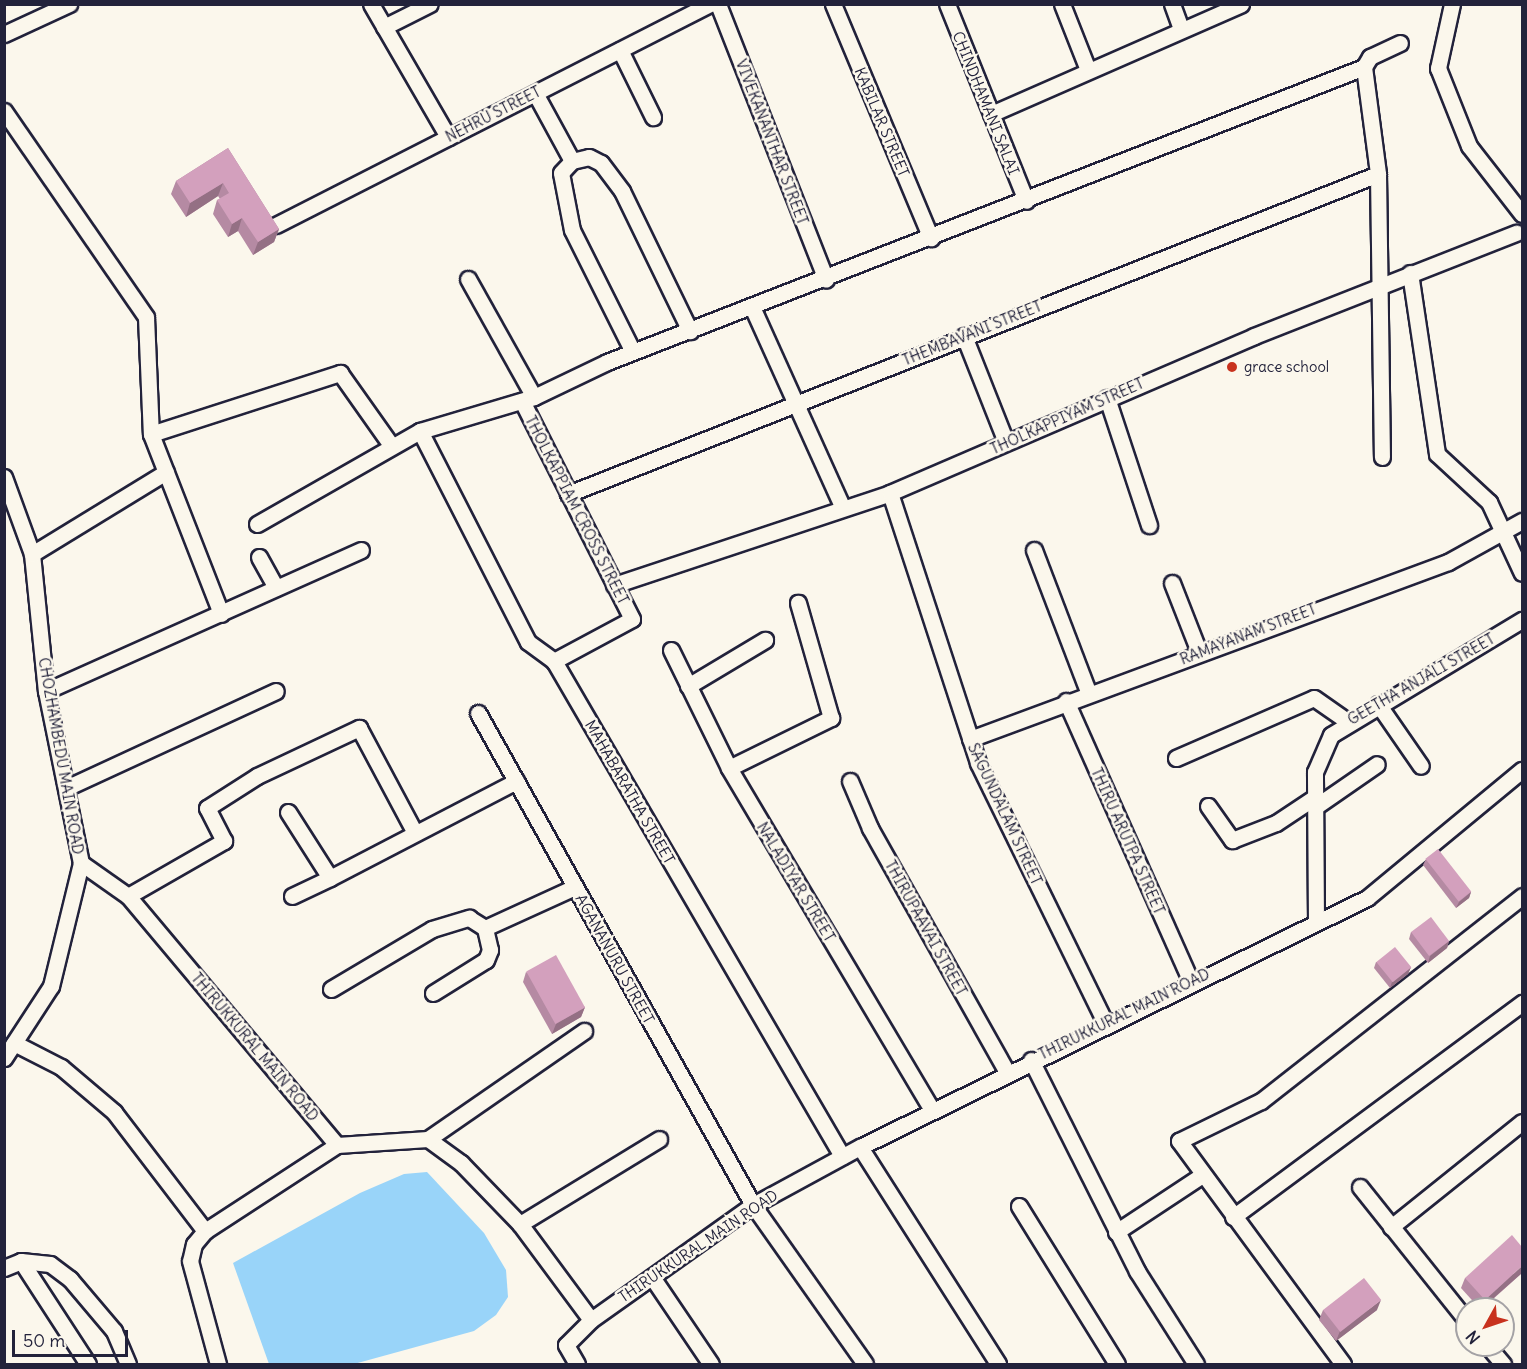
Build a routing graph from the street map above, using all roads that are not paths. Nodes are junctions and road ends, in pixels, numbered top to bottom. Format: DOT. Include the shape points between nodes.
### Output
graph roads {
  1 [pos="69,4"];
  2 [pos="371,4"];
  3 [pos="430,4"];
  4 [pos="710,4"];
  5 [pos="718,4"];
  6 [pos="833,4"];
  7 [pos="947,4"];
  8 [pos="1062,4"];
  9 [pos="1172,4"];
  10 [pos="1241,4"];
  11 [pos="1452,4"];
  12 [pos="384,27"];
  13 [pos="1181,29"];
  14 [pos="4,34"];
  15 [pos="1400,43"];
  16 [pos="620,50"];
  17 [pos="1364,67"];
  18 [pos="1088,70"];
  19 [pos="535,93"];
  20 [pos="4,111"];
  21 [pos="991,114"];
  22 [pos="653,117"];
  23 [pos="448,137"];
  24 [pos="572,161"];
  25 [pos="1378,174"];
  26 [pos="1026,201"];
  27 [pos="1522,214"];
  28 [pos="276,225"];
  29 [pos="1516,233"];
  30 [pos="931,238"];
  31 [pos="1410,273"];
  32 [pos="468,279"];
  33 [pos="826,280"];
  34 [pos="1376,286"];
  35 [pos="753,309"];
  36 [pos="690,332"];
  37 [pos="964,336"];
  38 [pos="633,352"];
  39 [pos="1107,398"];
  40 [pos="528,399"];
  41 [pos="795,403"];
  42 [pos="420,431"];
  43 [pos="151,434"];
  44 [pos="1006,442"];
  45 [pos="391,445"];
  46 [pos="1382,457"];
  47 [pos="166,472"];
  48 [pos="4,477"];
  49 [pos="890,493"];
  50 [pos="568,494"];
  51 [pos="843,508"];
  52 [pos="1522,521"];
  53 [pos="257,524"];
  54 [pos="1149,525"];
  55 [pos="1500,534"];
  56 [pos="1034,549"];
  57 [pos="361,550"];
  58 [pos="32,554"];
  59 [pos="259,557"];
  60 [pos="1522,573"];
  61 [pos="1172,583"];
  62 [pos="614,585"];
  63 [pos="276,588"];
  64 [pos="798,603"];
  65 [pos="221,614"];
  66 [pos="1522,620"];
  67 [pos="765,640"];
  68 [pos="671,650"];
  69 [pos="1199,652"];
  70 [pos="554,661"];
  71 [pos="688,686"];
  72 [pos="276,691"];
  73 [pos="46,692"];
  74 [pos="1089,694"];
  75 [pos="1066,701"];
  76 [pos="1377,704"];
  77 [pos="478,713"];
  78 [pos="1347,721"];
  79 [pos="970,739"];
  80 [pos="1176,758"];
  81 [pos="1377,764"];
  82 [pos="1421,766"];
  83 [pos="729,768"];
  84 [pos="1522,770"];
  85 [pos="516,781"];
  86 [pos="850,781"];
  87 [pos="66,788"];
  88 [pos="1315,802"];
  89 [pos="1208,806"];
  90 [pos="288,812"];
  91 [pos="415,833"];
  92 [pos="81,863"];
  93 [pos="330,878"];
  94 [pos="575,887"];
  95 [pos="128,896"];
  96 [pos="292,896"];
  97 [pos="1522,896"];
  98 [pos="1316,921"];
  99 [pos="484,927"];
  100 [pos="1190,980"];
  101 [pos="331,989"];
  102 [pos="433,993"];
  103 [pos="1522,1003"];
  104 [pos="1106,1024"];
  105 [pos="584,1031"];
  106 [pos="14,1043"];
  107 [pos="4,1058"];
  108 [pos="1031,1060"];
  109 [pos="1007,1072"];
  110 [pos="931,1108"];
  111 [pos="1522,1122"];
  112 [pos="428,1139"];
  113 [pos="659,1139"];
  114 [pos="337,1145"];
  115 [pos="860,1147"];
  116 [pos="842,1156"];
  117 [pos="1202,1175"];
  118 [pos="1360,1187"];
  119 [pos="753,1205"];
  120 [pos="1019,1206"];
  121 [pos="1233,1217"];
  122 [pos="520,1224"];
  123 [pos="1391,1227"];
  124 [pos="206,1231"];
  125 [pos="1116,1232"];
  126 [pos="21,1261"];
  127 [pos="4,1268"];
  128 [pos="652,1277"];
  129 [pos="1455,1305"];
  130 [pos="591,1320"];
  131 [pos="88,1365"];
  132 [pos="128,1365"];
  133 [pos="218,1365"];
  134 [pos="577,1365"];
  135 [pos="711,1365"];
  136 [pos="865,1365"];
  137 [pos="998,1365"];
  138 [pos="1117,1365"];
  139 [pos="1196,1365"];
  140 [pos="1344,1365"];
  1 -- 14 [label="street"];
  2 -- 12 [label="street"];
  3 -- 12 [label="street"];
  4 -- 16 [label="street, NEHRU STREET"];
  5 -- 33 [label="street, VIVEKANANTHAR STREET"];
  6 -- 30 [label="street, KABILAR STREET"];
  7 -- 21 [label="street, CHINDHAMANI SALAI"];
  8 -- 18 [label="street"];
  9 -- 13 [label="street"];
  10 -- 13 [label="street"];
  11 -- 27 [label="street" via="1438,68 1469,146"];
  12 -- 23 [label="street"];
  13 -- 18 [label="street"];
  15 -- 17 [label="street" via="1370,57"];
  16 -- 19 [label="street, NEHRU STREET"];
  16 -- 22 [label="street"];
  17 -- 25 [label="street"];
  17 -- 26 [label="street"];
  18 -- 21 [label="street"];
  19 -- 23 [label="street, NEHRU STREET"];
  19 -- 24 [label="street"];
  20 -- 43 [label="street" via="146,317"];
  21 -- 26 [label="street, CHINDHAMANI SALAI"];
  23 -- 28 [label="street, NEHRU STREET"];
  24 -- 36 [label="street" via="589,157 601,163 622,191"];
  24 -- 38 [label="street" via="561,173 572,230"];
  25 -- 34 [label="street"];
  25 -- 37 [label="street, THEMBAVANI STREET"];
  26 -- 30 [label="street"];
  29 -- 31 [label="street, THOLKAPPIYAM STREET"];
  30 -- 33 [label="street"];
  31 -- 34 [label="street, THOLKAPPIYAM STREET"];
  31 -- 55 [label="street" via="1437,454 1489,502"];
  32 -- 40 [label="street, THOLKAPPIAM CROSS STREET"];
  33 -- 35 [label="street"];
  34 -- 39 [label="street, THOLKAPPIYAM STREET"];
  34 -- 46 [label="street"];
  35 -- 36 [label="street"];
  35 -- 41 [label="street"];
  36 -- 38 [label="street"];
  37 -- 41 [label="street, THEMBAVANI STREET"];
  37 -- 44 [label="street"];
  38 -- 40 [label="street"];
  39 -- 44 [label="street, THOLKAPPIYAM STREET"];
  39 -- 54 [label="street"];
  40 -- 42 [label="street"];
  40 -- 50 [label="street, THOLKAPPIAM CROSS STREET"];
  41 -- 50 [label="street, THEMBAVANI STREET"];
  41 -- 51 [label="street"];
  42 -- 45 [label="street"];
  42 -- 70 [label="street, MAHABARATHA STREET" via="528,642"];
  43 -- 45 [label="street" via="340,373"];
  43 -- 47 [label="street"];
  44 -- 49 [label="street, THOLKAPPIYAM STREET"];
  45 -- 53 [label="street"];
  47 -- 58 [label="street"];
  47 -- 65 [label="street"];
  48 -- 58 [label="street, CHOZHAMBEDU MAIN ROAD"];
  49 -- 51 [label="street, THOLKAPPIYAM STREET"];
  49 -- 79 [label="street, SAGUNDALAM STREET"];
  50 -- 62 [label="street, THOLKAPPIAM CROSS STREET"];
  51 -- 62 [label="street, THOLKAPPIYAM STREET"];
  52 -- 55 [label="street, RAMAYANAM STREET"];
  55 -- 60 [label="street"];
  55 -- 69 [label="street, RAMAYANAM STREET" via="1448,562"];
  56 -- 74 [label="street"];
  57 -- 63 [label="street"];
  58 -- 73 [label="street, CHOZHAMBEDU MAIN ROAD"];
  59 -- 63 [label="street"];
  61 -- 69 [label="street"];
  62 -- 70 [label="street, THOLKAPPIAM CROSS STREET" via="632,620"];
  63 -- 65 [label="street"];
  64 -- 83 [label="street" via="831,718"];
  65 -- 73 [label="street"];
  66 -- 76 [label="street, GEETHA ANJALI STREET"];
  67 -- 71 [label="street"];
  68 -- 71 [label="street, NALADIYAR STREET"];
  69 -- 74 [label="street, RAMAYANAM STREET"];
  70 -- 116 [label="street, MAHABARATHA STREET"];
  71 -- 83 [label="street, NALADIYAR STREET"];
  72 -- 87 [label="street"];
  73 -- 87 [label="street, CHOZHAMBEDU MAIN ROAD"];
  74 -- 75 [label="street, RAMAYANAM STREET"];
  75 -- 79 [label="street, RAMAYANAM STREET"];
  75 -- 100 [label="street, THIRU ARUTPA STREET"];
  76 -- 78 [label="street, GEETHA ANJALI STREET"];
  76 -- 82 [label="street"];
  77 -- 85 [label="street, AGANANURU STREET"];
  78 -- 80 [label="street" via="1314,698"];
  78 -- 88 [label="street, GEETHA ANJALI STREET" via="1320,752"];
  79 -- 104 [label="street, SAGUNDALAM STREET"];
  81 -- 88 [label="street"];
  83 -- 110 [label="street, NALADIYAR STREET"];
  84 -- 98 [label="street, THIRUKKURAL MAIN ROAD" via="1367,898"];
  85 -- 91 [label="street"];
  85 -- 94 [label="street, AGANANURU STREET"];
  86 -- 109 [label="street, THIRUPAAVAI STREET" via="870,828"];
  87 -- 92 [label="street, CHOZHAMBEDU MAIN ROAD"];
  88 -- 89 [label="street" via="1232,840"];
  88 -- 98 [label="street, GEETHA ANJALI STREET"];
  90 -- 93 [label="street"];
  91 -- 93 [label="street"];
  91 -- 95 [label="street" via="359,728 257,776 207,808 224,841"];
  92 -- 95 [label="street, THIRUKKURAL MAIN ROAD"];
  92 -- 106 [label="street, CHOZHAMBEDU MAIN ROAD" via="51,986"];
  93 -- 96 [label="street"];
  94 -- 99 [label="street"];
  94 -- 119 [label="street, AGANANURU STREET"];
  95 -- 114 [label="street, THIRUKKURAL MAIN ROAD"];
  97 -- 117 [label="street" via="1261,1101 1179,1141"];
  98 -- 100 [label="street, THIRUKKURAL MAIN ROAD"];
  99 -- 101 [label="street" via="469,918 432,929"];
  99 -- 102 [label="street" via="490,950 486,960"];
  100 -- 104 [label="street, THIRUKKURAL MAIN ROAD"];
  103 -- 121 [label="street"];
  104 -- 108 [label="street, THIRUKKURAL MAIN ROAD"];
  105 -- 112 [label="street"];
  106 -- 107 [label="street, CHOZHAMBEDU MAIN ROAD"];
  106 -- 124 [label="street" via="61,1067 114,1112"];
  108 -- 109 [label="street, THIRUKKURAL MAIN ROAD"];
  108 -- 125 [label="street"];
  109 -- 110 [label="street, THIRUKKURAL MAIN ROAD"];
  110 -- 115 [label="street, THIRUKKURAL MAIN ROAD"];
  111 -- 123 [label="street"];
  112 -- 114 [label="street"];
  112 -- 122 [label="street" via="461,1163"];
  113 -- 122 [label="street"];
  114 -- 124 [label="street"];
  115 -- 116 [label="street, THIRUKKURAL MAIN ROAD"];
  115 -- 137 [label="street"];
  116 -- 119 [label="street, THIRUKKURAL MAIN ROAD"];
  117 -- 121 [label="street"];
  117 -- 125 [label="street"];
  118 -- 123 [label="street"];
  119 -- 128 [label="street, THIRUKKURAL MAIN ROAD"];
  119 -- 136 [label="street, AGANANURU STREET"];
  120 -- 138 [label="street"];
  121 -- 140 [label="street"];
  122 -- 130 [label="street"];
  123 -- 129 [label="street"];
  124 -- 133 [label="street" via="194,1244 190,1261"];
  125 -- 139 [label="street"];
  126 -- 127 [label="street"];
  126 -- 131 [label="street"];
  126 -- 132 [label="street" via="50,1264 70,1279 108,1322"];
  128 -- 130 [label="street, THIRUKKURAL MAIN ROAD"];
  128 -- 135 [label="street"];
  130 -- 134 [label="street, THIRUKKURAL MAIN ROAD" via="566,1345"];
}
